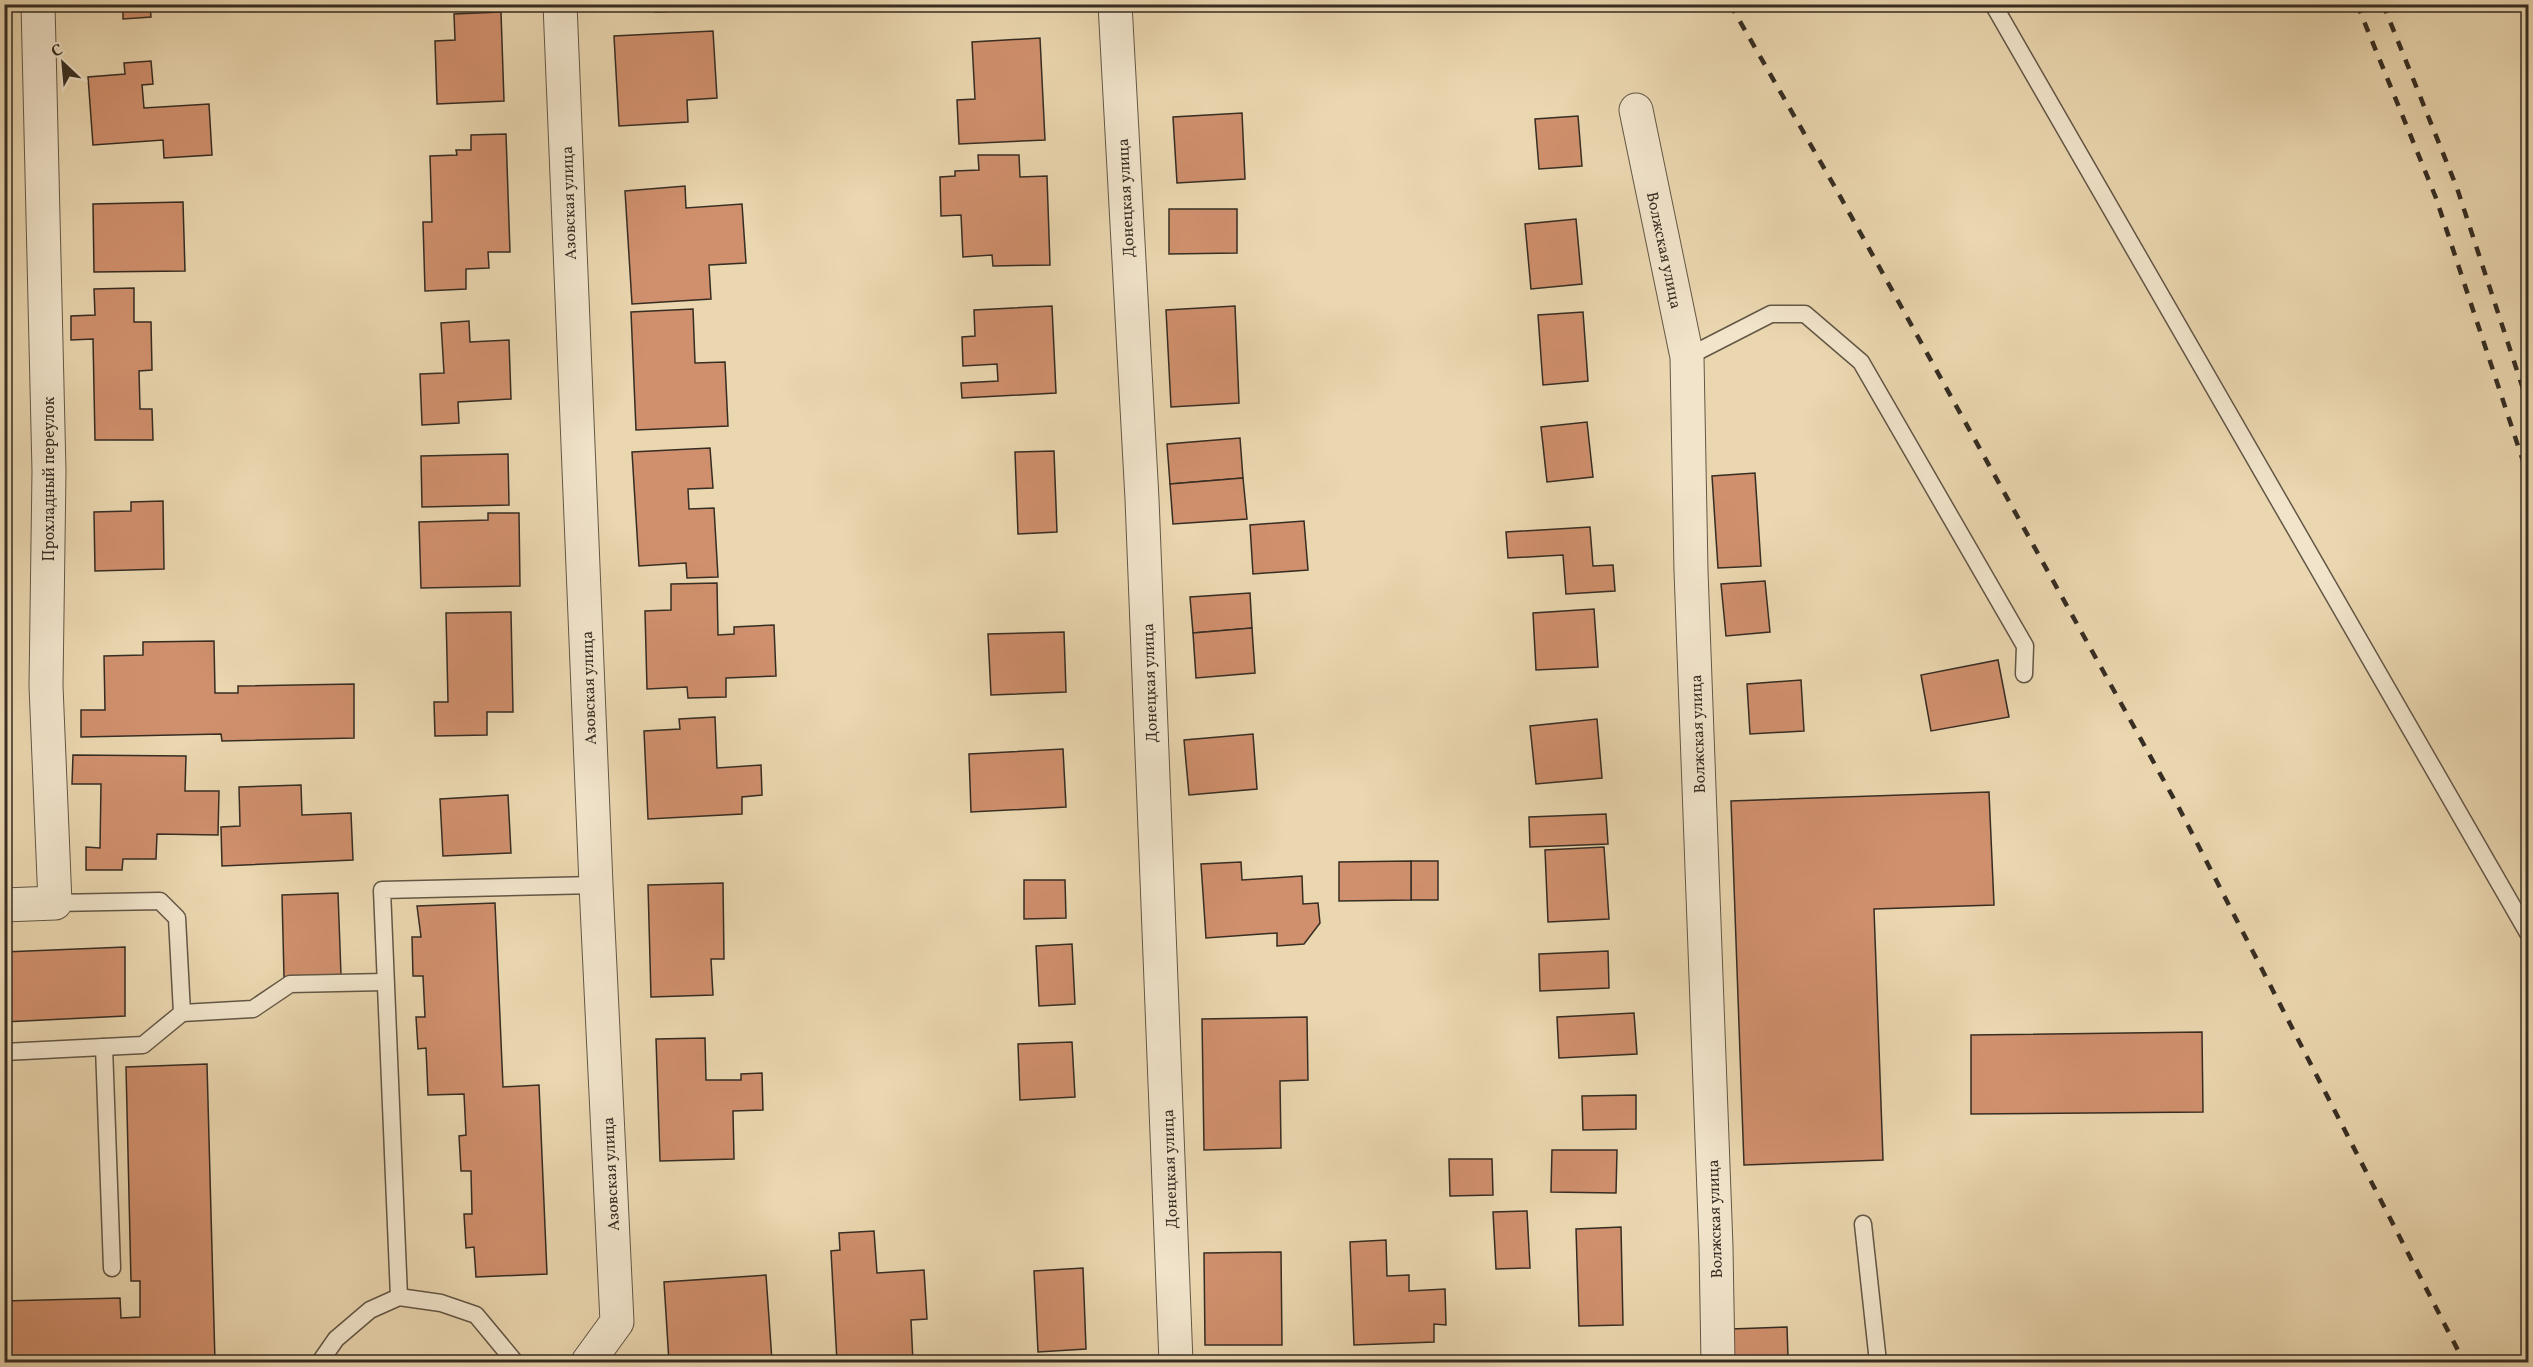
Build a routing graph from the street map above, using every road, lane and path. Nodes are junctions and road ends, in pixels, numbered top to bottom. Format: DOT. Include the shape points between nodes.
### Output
graph roads {
  1 [pos="38,4"];
  2 [pos="560,4"];
  3 [pos="1115,4"];
  4 [pos="1993,4"];
  5 [pos="1636,110"];
  6 [pos="1687,357"];
  7 [pos="2024,674"];
  8 [pos="596,885"];
  9 [pos="55,903"];
  10 [pos="4,905"];
  11 [pos="2529,933"];
  12 [pos="385,982"];
  13 [pos="182,1013"];
  14 [pos="104,1047"];
  15 [pos="4,1052"];
  16 [pos="1863,1224"];
  17 [pos="112,1268"];
  18 [pos="399,1297"];
  19 [pos="320,1362"];
  20 [pos="515,1362"];
  21 [pos="588,1362"];
  22 [pos="1176,1362"];
  23 [pos="1718,1362"];
  24 [pos="1878,1362"];
  1 -- 9 [label="street, Прохладный переулок" via="49,471 46,686"];
  2 -- 8 [label="street, Азовская улица"];
  3 -- 22 [label="street, Донецкая улица" via="1142,511"];
  4 -- 11 [label="lane"];
  5 -- 6 [label="street, Волжская улица"];
  6 -- 7 [label="lane" via="1771,314 1804,315 1861,362 2025,646"];
  6 -- 23 [label="street, Волжская улица"];
  8 -- 12 [label="lane" via="382,890"];
  8 -- 21 [label="street, Азовская улица" via="617,1322"];
  9 -- 10 [label="street"];
  9 -- 13 [label="lane" via="160,901 177,918"];
  12 -- 13 [label="lane" via="290,984 253,1009"];
  12 -- 18 [label="lane"];
  13 -- 14 [label="lane" via="143,1045"];
  14 -- 15 [label="lane"];
  14 -- 17 [label="lane"];
  16 -- 24 [label="lane"];
  18 -- 19 [label="lane" via="370,1310 336,1339"];
  18 -- 20 [label="lane" via="441,1302 476,1315"];
}
